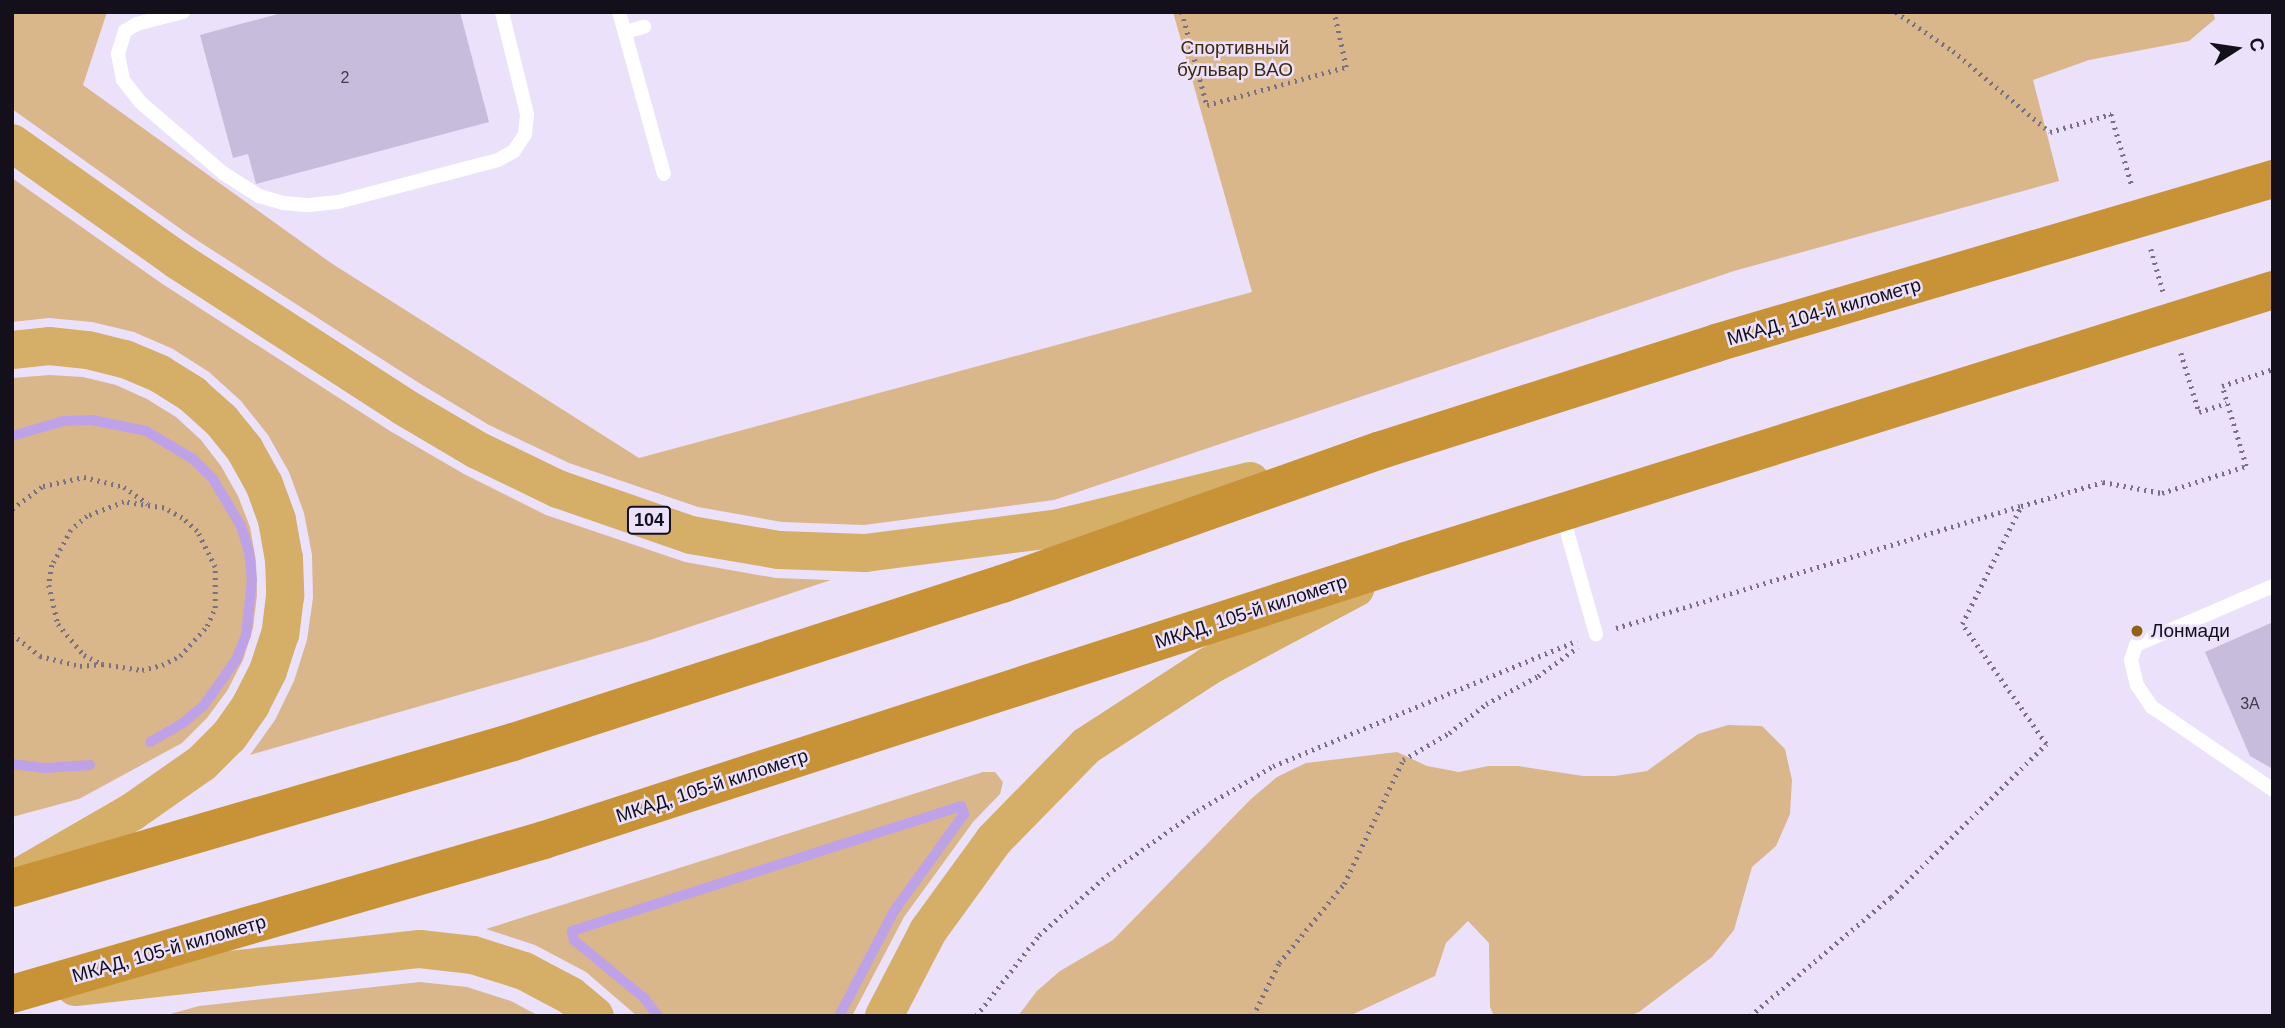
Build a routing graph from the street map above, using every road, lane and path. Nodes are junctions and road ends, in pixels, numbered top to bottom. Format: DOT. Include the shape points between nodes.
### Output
graph roads {
  1 [pos="183,12"];
  2 [pos="502,12"];
  3 [pos="618,12"];
  4 [pos="1182,12"];
  5 [pos="1334,12"];
  6 [pos="1896,12"];
  7 [pos="644,27"];
  8 [pos="625,32"];
  9 [pos="12,143"];
  10 [pos="664,174"];
  11 [pos="2273,179"];
  12 [pos="2134,191"];
  13 [pos="2149,243"];
  14 [pos="2273,290"];
  15 [pos="2164,295"];
  16 [pos="2180,347"];
  17 [pos="12,350"];
  18 [pos="2273,369"];
  19 [pos="2227,403"];
  20 [pos="1378,451"];
  21 [pos="149,504"];
  22 [pos="2021,506"];
  23 [pos="12,509"];
  24 [pos="1561,513"];
  25 [pos="1406,561"];
  26 [pos="2273,586"];
  27 [pos="12,634"];
  28 [pos="1596,634"];
  29 [pos="102,664"];
  30 [pos="2273,790"];
  31 [pos="12,881"];
  32 [pos="12,888"];
  33 [pos="15,994"];
  34 [pos="595,1016"];
  35 [pos="884,1016"];
  36 [pos="976,1016"];
  37 [pos="1253,1016"];
  38 [pos="1750,1016"];
  1 -- 2 [label="lane" via="125,31 118,54 124,80 140,102 223,173 259,196 309,205 338,202 514,152 525,134 527,114"];
  3 -- 8 [label="lane"];
  4 -- 5 [label="path" via="1207,105 1346,67"];
  6 -- 12 [label="path" via="1953,51 2050,132 2111,114"];
  7 -- 8 [label="lane"];
  8 -- 10 [label="lane"];
  9 -- 20 [label="main road, 104" via="177,260 477,450 558,489 691,535 779,550 865,553 1059,528"];
  11 -- 20 [label="highway, МКАД, 104-й километр" via="1716,343"];
  13 -- 15 [label="path"];
  14 -- 24 [label="highway"];
  16 -- 19 [label="path" via="2199,412"];
  17 -- 31 [label="main road" via="50,346 88,350 148,369 192,395 221,420 264,484 277,520 285,596 280,634 268,671 229,736 202,764 132,812"];
  18 -- 19 [label="path" via="2222,386"];
  19 -- 22 [label="path" via="2246,466 2162,494 2103,482"];
  20 -- 32 [label="highway" via="1002,584 540,733"];
  21 -- 23 [label="path" via="124,487 83,477 43,486"];
  21 -- 29 [label="path" via="124,502 87,516 71,530 52,565 51,605 58,624 84,655"];
  21 -- 29 [label="path" via="182,518 208,548 215,567 215,608 195,643 162,665 132,670"];
  22 -- 28 [label="path"];
  22 -- 38 [label="path" via="1962,624 2046,744 1891,897"];
  24 -- 25 [label="highway"];
  24 -- 28 [label="lane"];
  25 -- 33 [label="highway, МКАД, 105-й километр" via="544,840"];
  25 -- 35 [label="main road" via="1209,666 1086,746 994,840 928,932"];
  26 -- 30 [label="lane" via="2136,645 2131,660 2137,685 2152,707"];
  27 -- 29 [label="path" via="40,656 60,663"];
  28 -- 36 [label="path" via="1273,765 1197,811 1113,870 1039,935"];
  28 -- 37 [label="path" via="1403,760 1344,884 1279,963"];
  33 -- 34 [label="main road" via="421,949 473,955 524,971 571,996"];
}
